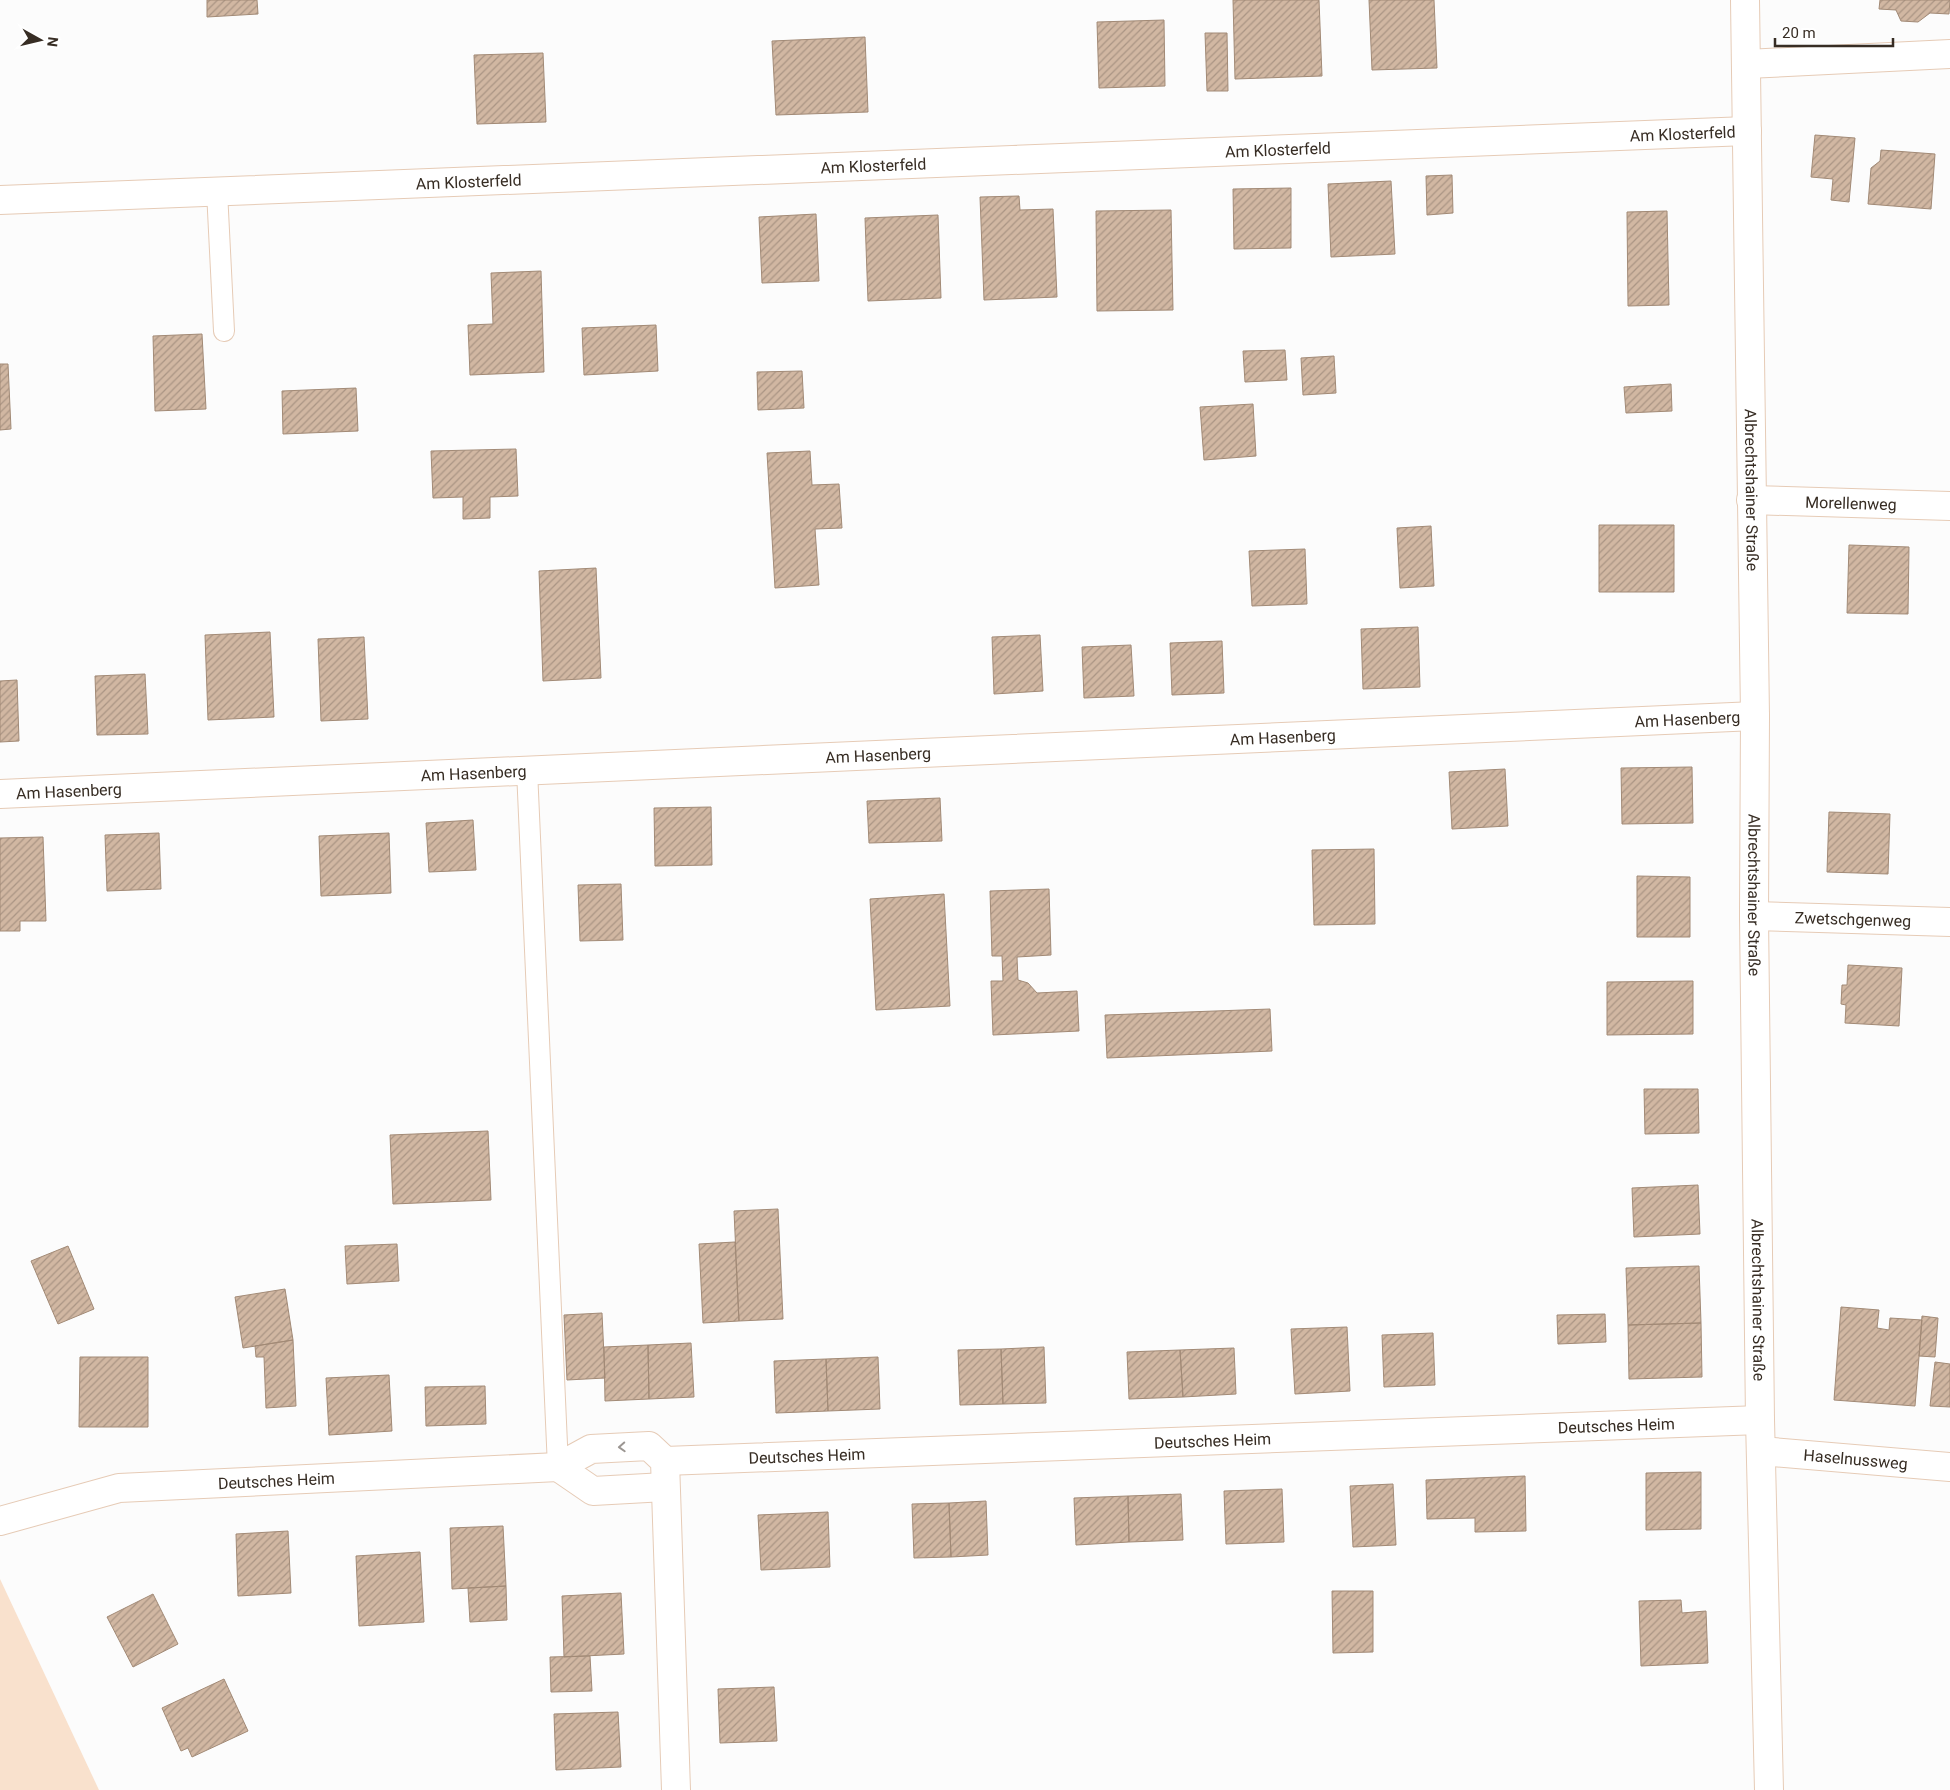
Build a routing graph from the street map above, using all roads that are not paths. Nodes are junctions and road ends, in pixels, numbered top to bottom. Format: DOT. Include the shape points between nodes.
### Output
graph roads {
  1 [pos="1745,0"];
  2 [pos="1950,54"];
  3 [pos="1747,64"];
  4 [pos="1747,131"];
  5 [pos="217,191"];
  6 [pos="0,200"];
  7 [pos="224,331"];
  8 [pos="1751,500"];
  9 [pos="1950,506"];
  10 [pos="1755,716"];
  11 [pos="527,770"];
  12 [pos="0,794"];
  13 [pos="1754,916"];
  14 [pos="1950,922"];
  15 [pos="1760,1420"];
  16 [pos="1761,1451"];
  17 [pos="558,1467"];
  18 [pos="1950,1467"];
  19 [pos="665,1474"];
  20 [pos="0,1520"];
  21 [pos="676,1790"];
  22 [pos="1768,1790"];
  1 -- 3 [label="street, Albrechtshainer Straße"];
  2 -- 3 [label="street"];
  3 -- 4 [label="street, Albrechtshainer Straße"];
  4 -- 5 [label="street, Am Klosterfeld"];
  4 -- 8 [label="street, Albrechtshainer Straße"];
  5 -- 6 [label="street, Am Klosterfeld"];
  5 -- 7 [label="lane"];
  8 -- 9 [label="street, Morellenweg"];
  8 -- 10 [label="street, Albrechtshainer Straße"];
  10 -- 11 [label="street, Am Hasenberg"];
  10 -- 13 [label="street, Albrechtshainer Straße"];
  11 -- 12 [label="street, Am Hasenberg"];
  11 -- 17 [label="lane"];
  13 -- 14 [label="street, Zwetschgenweg"];
  13 -- 15 [label="street, Albrechtshainer Straße"];
  15 -- 16 [label="street, Albrechtshainer Straße"];
  15 -- 19 [label="street, Deutsches Heim"];
  16 -- 18 [label="street, Haselnussweg"];
  16 -- 22 [label="street, Albrechtshainer Straße"];
  17 -- 19 [label="street, Deutsches Heim" via="594,1491"];
  19 -- 17 [label="street, Deutsches Heim, one-way" via="649,1446 592,1449"];
  17 -- 20 [label="street, Deutsches Heim" via="119,1488"];
  19 -- 21 [label="street"];
}
